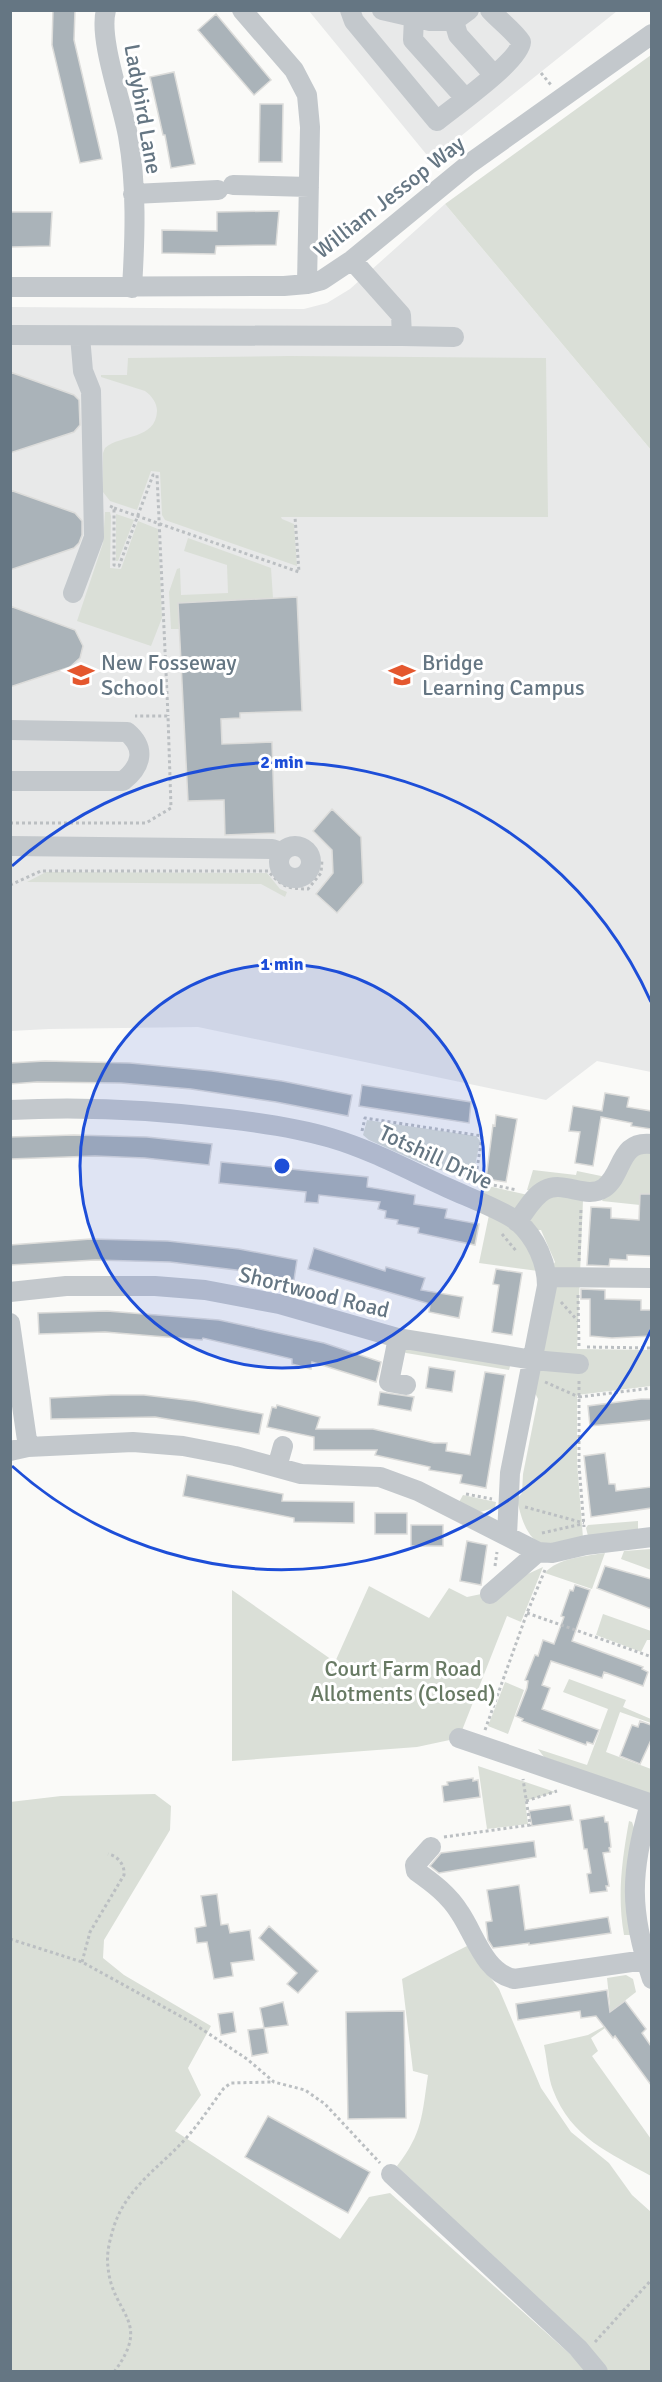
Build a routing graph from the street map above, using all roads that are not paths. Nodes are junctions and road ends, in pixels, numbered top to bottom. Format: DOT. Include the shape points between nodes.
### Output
graph roads {
  1 [pos="106,10"];
  2 [pos="242,10"];
  3 [pos="350,10"];
  4 [pos="381,10"];
  5 [pos="490,10"];
  6 [pos="462,16"];
  7 [pos="414,17"];
  8 [pos="651,34"];
  9 [pos="494,75"];
  10 [pos="465,98"];
  11 [pos="309,187"];
  12 [pos="133,194"];
  13 [pos="352,260"];
  14 [pos="307,284"];
  15 [pos="10,287"];
  16 [pos="132,288"];
  17 [pos="10,335"];
  18 [pos="80,336"];
  19 [pos="402,336"];
  20 [pos="454,337"];
  21 [pos="73,593"];
  22 [pos="10,730"];
  23 [pos="10,781"];
  24 [pos="10,846"];
  25 [pos="281,852"];
  26 [pos="10,1110"];
  27 [pos="651,1144"];
  28 [pos="517,1222"];
  29 [pos="547,1277"];
  30 [pos="651,1278"];
  31 [pos="10,1292"];
  32 [pos="10,1323"];
  33 [pos="398,1338"];
  34 [pos="579,1364"];
  35 [pos="532,1368"];
  36 [pos="406,1385"];
  37 [pos="282,1446"];
  38 [pos="20,1449"];
  39 [pos="277,1467"];
  40 [pos="507,1535"];
  41 [pos="651,1537"];
  42 [pos="545,1552"];
  43 [pos="490,1594"];
  44 [pos="459,1738"];
  45 [pos="650,1804"];
  46 [pos="431,1847"];
  47 [pos="645,1960"];
  48 [pos="651,1979"];
  49 [pos="391,2174"];
  50 [pos="598,2372"];
  1 -- 12 [label="street, Ladybird Lane" via="105,38 128,135"];
  2 -- 11 [label="street" via="294,70 307,95"];
  3 -- 10 [label="street" via="354,21 437,121"];
  4 -- 7 [label="street"];
  5 -- 9 [label="street" via="521,42 518,53"];
  6 -- 7 [label="street" via="430,21"];
  6 -- 9 [label="street" via="458,35"];
  7 -- 10 [label="street" via="413,40"];
  8 -- 13 [label="street, William Jessop Way" via="469,164"];
  9 -- 10 [label="street"];
  11 -- 12 [label="street" via="225,187"];
  11 -- 14 [label="street"];
  12 -- 16 [label="street, Ladybird Lane"];
  13 -- 14 [label="street, William Jessop Way" via="322,280"];
  13 -- 19 [label="street" via="401,315"];
  14 -- 16 [label="street, William Jessop Way"];
  15 -- 16 [label="street, William Jessop Way"];
  17 -- 18 [label="street"];
  18 -- 19 [label="street"];
  18 -- 21 [label="street" via="83,371 91,391 94,537"];
  19 -- 20 [label="street"];
  22 -- 23 [label="street" via="127,732 136,740 139,752 138,763 123,781"];
  24 -- 25 [label="street"];
  26 -- 28 [label="street, Totshill Drive" via="102,1109 198,1115 293,1129 358,1147 474,1191"];
  27 -- 28 [label="street" via="632,1147 625,1153 603,1189 592,1192 560,1186 544,1190"];
  28 -- 29 [label="street, Totshill Drive" via="537,1246"];
  29 -- 30 [label="street"];
  29 -- 35 [label="street, Totshill Drive"];
  31 -- 33 [label="street, Shortwood Road" via="66,1286 205,1290 279,1304"];
  32 -- 38 [label="street"];
  33 -- 35 [label="street, Shortwood Road"];
  33 -- 36 [label="street" via="389,1382"];
  34 -- 35 [label="street, Shortwood Road"];
  35 -- 40 [label="street, Totshill Drive" via="510,1473"];
  37 -- 39 [label="street"];
  38 -- 39 [label="street" via="132,1442 183,1446"];
  39 -- 40 [label="street" via="301,1474 380,1477 408,1486"];
  40 -- 42 [label="street"];
  41 -- 42 [label="street"];
  42 -- 43 [label="street"];
  44 -- 45 [label="street"];
  45 -- 47 [label="street" via="633,1877 633,1900"];
  46 -- 47 [label="street" via="415,1865 416,1871 440,1889 460,1912 471,1936 504,1977 514,1979"];
  47 -- 48 [label="street"];
  49 -- 50 [label="street"];
}
